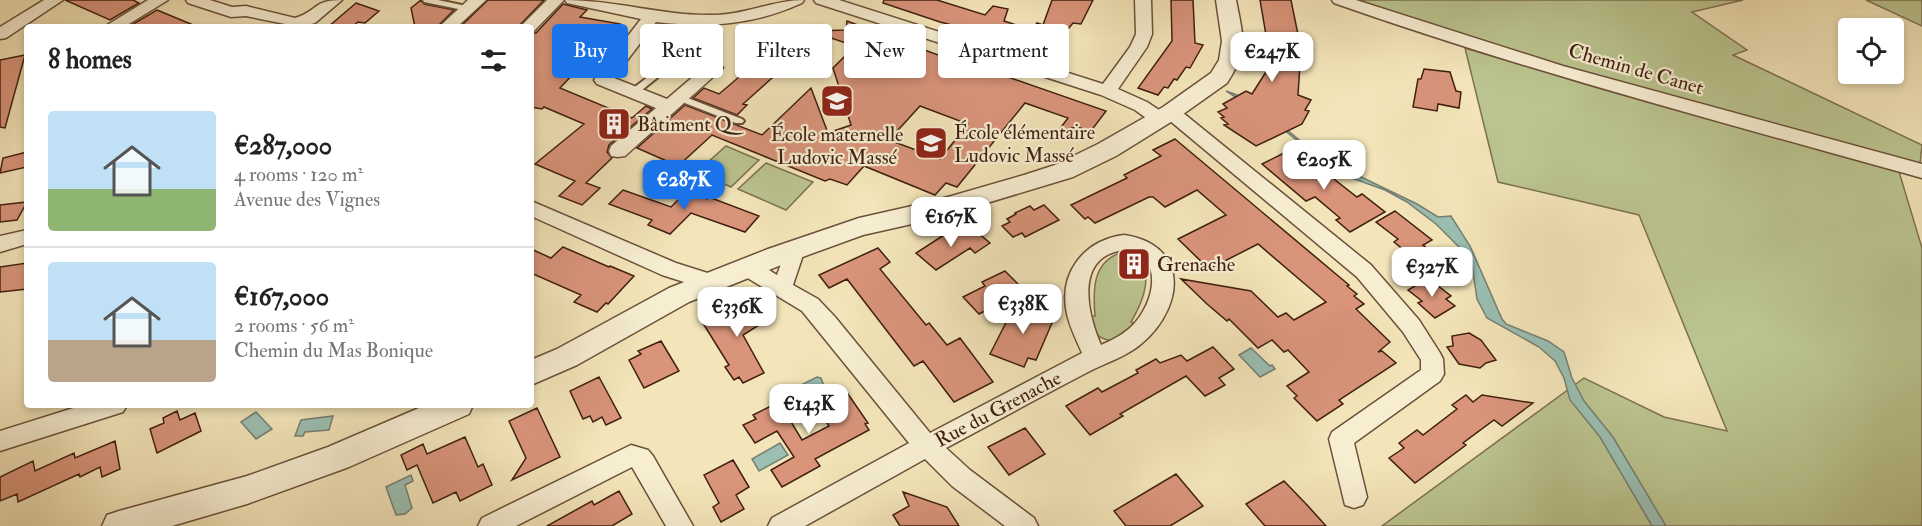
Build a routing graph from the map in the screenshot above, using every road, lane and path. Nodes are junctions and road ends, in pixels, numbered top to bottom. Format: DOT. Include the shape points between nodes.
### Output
graph roads {
  1 [pos="55,0"];
  2 [pos="160,0"];
  3 [pos="194,0"];
  4 [pos="334,0"];
  5 [pos="427,0"];
  6 [pos="555,0"];
  7 [pos="573,0"];
  8 [pos="796,0"];
  9 [pos="822,0"];
  10 [pos="1143,0"];
  11 [pos="1226,0"];
  12 [pos="1341,0"];
  13 [pos="473,5"];
  14 [pos="625,5"];
  15 [pos="652,16"];
  16 [pos="117,24"];
  17 [pos="451,24"];
  18 [pos="531,24"];
  19 [pos="0,34"];
  20 [pos="651,78"];
  21 [pos="703,78"];
  22 [pos="1107,91"];
  23 [pos="634,92"];
  24 [pos="675,103"];
  25 [pos="1165,115"];
  26 [pos="739,121"];
  27 [pos="618,151"];
  28 [pos="1922,171"];
  29 [pos="534,209"];
  30 [pos="24,238"];
  31 [pos="0,244"];
  32 [pos="669,268"];
  33 [pos="748,268"];
  34 [pos="785,269"];
  35 [pos="709,282"];
  36 [pos="679,295"];
  37 [pos="1095,357"];
  38 [pos="534,372"];
  39 [pos="105,408"];
  40 [pos="451,408"];
  41 [pos="0,441"];
  42 [pos="927,446"];
  43 [pos="1354,497"];
  44 [pos="119,526"];
  45 [pos="491,526"];
  46 [pos="680,526"];
  47 [pos="781,526"];
  48 [pos="1026,526"];
  1 -- 19 [label="street"];
  2 -- 16 [label="street"];
  3 -- 4 [label="street" via="231,12 246,11 296,23 309,19"];
  5 -- 13 [label="lane"];
  6 -- 18 [label="street"];
  7 -- 14 [label="street"];
  8 -- 15 [label="street" via="759,15 726,21"];
  9 -- 22 [label="street"];
  10 -- 22 [label="street" via="1144,34"];
  11 -- 25 [label="street" via="1233,41 1230,60 1219,78"];
  12 -- 28 [label="street, Chemin de Canet" via="1574,76"];
  13 -- 17 [label="street"];
  14 -- 15 [label="street"];
  15 -- 23 [label="street" via="603,80"];
  20 -- 23 [label="lane"];
  21 -- 24 [label="street"];
  22 -- 25 [label="street"];
  23 -- 24 [label="street"];
  24 -- 26 [label="lane"];
  24 -- 27 [label="street"];
  25 -- 34 [label="street" via="1064,171 934,210 859,227"];
  25 -- 43 [label="street" via="1364,271 1412,326 1432,359 1432,374 1341,439"];
  29 -- 32 [label="street"];
  30 -- 31 [label="street"];
  32 -- 35 [label="street"];
  32 -- 36 [label="street"];
  33 -- 34 [label="street"];
  33 -- 34 [label="street, Rue du Grenache" via="771,284"];
  33 -- 35 [label="street"];
  34 -- 42 [label="street, Rue du Grenache" via="810,305"];
  35 -- 36 [label="street"];
  36 -- 38 [label="street"];
  37 -- 37 [label="street, Rue du Grenache" via="1078,313 1082,272 1100,248 1125,243 1139,246 1152,254 1161,268 1163,288 1158,309 1131,340"];
  37 -- 42 [label="street, Rue du Grenache"];
  39 -- 41 [label="street"];
  40 -- 44 [label="street" via="338,457 247,490"];
  42 -- 47 [label="street"];
  42 -- 48 [label="street" via="961,478"];
  45 -- 46 [label="street" via="631,456 644,464"];
}
